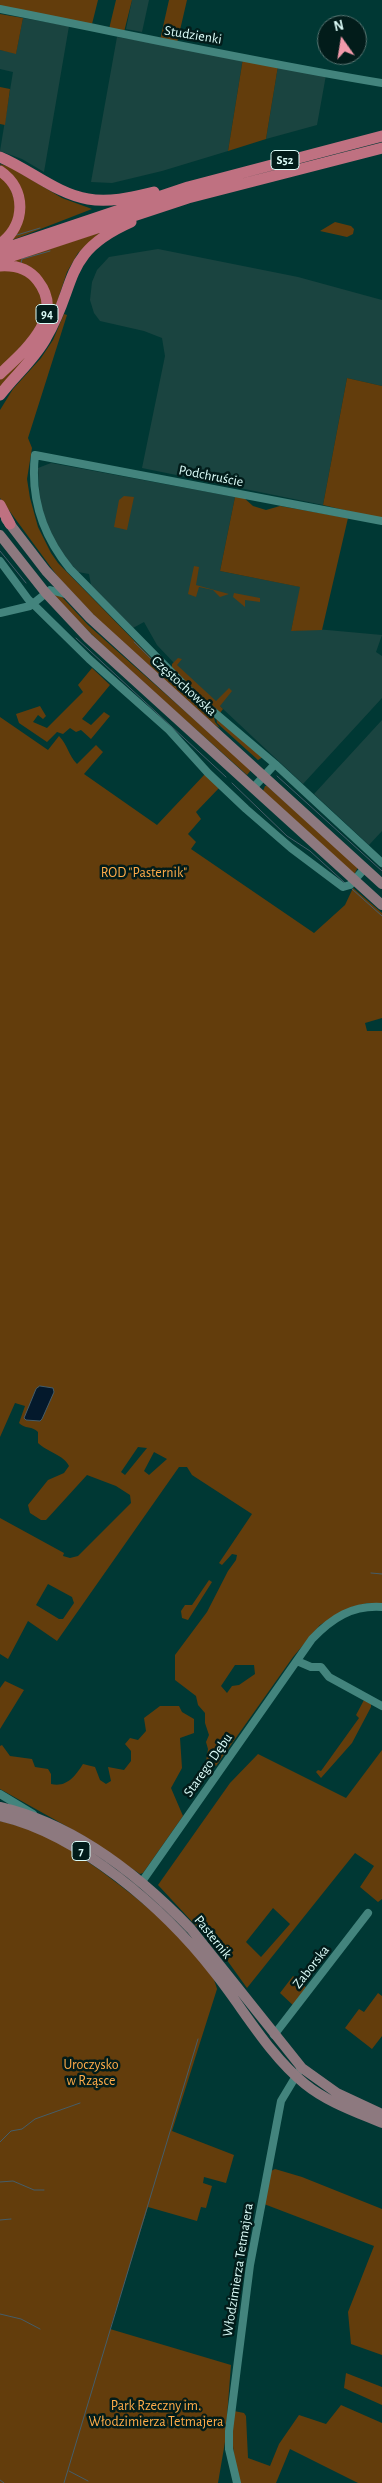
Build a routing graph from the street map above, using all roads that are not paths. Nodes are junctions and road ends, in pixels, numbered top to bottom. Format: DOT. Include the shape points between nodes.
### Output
graph roads {
  1 [pos="0,9"];
  2 [pos="382,83"];
  3 [pos="382,136"];
  4 [pos="382,148"];
  5 [pos="0,157"];
  6 [pos="0,171"];
  7 [pos="188,193"];
  8 [pos="0,244"];
  9 [pos="0,250"];
  10 [pos="0,260"];
  11 [pos="0,266"];
  12 [pos="0,374"];
  13 [pos="0,395"];
  14 [pos="0,505"];
  15 [pos="0,510"];
  16 [pos="382,521"];
  17 [pos="10,524"];
  18 [pos="0,535"];
  19 [pos="0,561"];
  20 [pos="45,592"];
  21 [pos="69,597"];
  22 [pos="34,604"];
  23 [pos="61,610"];
  24 [pos="0,613"];
  25 [pos="275,764"];
  26 [pos="264,777"];
  27 [pos="253,788"];
  28 [pos="382,863"];
  29 [pos="365,868"];
  30 [pos="354,880"];
  31 [pos="382,884"];
  32 [pos="382,905"];
  33 [pos="382,1607"];
  34 [pos="297,1662"];
  35 [pos="382,1706"];
  36 [pos="0,1794"];
  37 [pos="2,1813"];
  38 [pos="41,1819"];
  39 [pos="141,1883"];
  40 [pos="151,1899"];
  41 [pos="368,1913"];
  42 [pos="274,2035"];
  43 [pos="299,2072"];
  44 [pos="382,2114"];
  45 [pos="382,2124"];
  46 [pos="237,2483"];
  1 -- 2 [label="street, Studzienki" via="175,46 208,49"];
  3 -- 7 [label="highway, S52"];
  4 -- 7 [label="highway, S52"];
  5 -- 7 [label="highway" via="70,194 89,199 114,200"];
  6 -- 8 [label="highway" via="15,186 21,206 16,226"];
  7 -- 9 [label="highway, S52"];
  7 -- 10 [label="highway, S52"];
  7 -- 13 [label="highway" via="119,228 89,249 72,274 46,339"];
  11 -- 12 [label="highway, 94" via="14,266 30,273 44,291 48,306 38,334"];
  14 -- 17 [label="highway"];
  15 -- 17 [label="main road, Częstochowska"];
  16 -- 25 [label="street, Podchruście" via="35,455 34,481 39,514 61,558 194,695"];
  17 -- 21 [label="main road, Częstochowska"];
  18 -- 20 [label="main road"];
  19 -- 22 [label="street"];
  20 -- 21 [label="street" via="57,590"];
  20 -- 22 [label="street"];
  20 -- 23 [label="main road"];
  21 -- 26 [label="main road, Częstochowska"];
  22 -- 23 [label="street" via="49,603"];
  22 -- 24 [label="street"];
  22 -- 30 [label="street" via="268,829 343,887 348,887"];
  23 -- 27 [label="main road"];
  25 -- 26 [label="street"];
  25 -- 28 [label="street"];
  26 -- 27 [label="street"];
  26 -- 29 [label="main road, Częstochowska"];
  27 -- 30 [label="main road"];
  29 -- 30 [label="street"];
  29 -- 31 [label="main road, Częstochowska"];
  30 -- 32 [label="main road"];
  33 -- 34 [label="street, Starego Dębu" via="352,1611 328,1622"];
  34 -- 35 [label="street" via="321,1667 329,1677"];
  34 -- 39 [label="street, Starego Dębu"];
  36 -- 38 [label="street"];
  37 -- 38 [label="main road, Pasternik / 7"];
  37 -- 40 [label="main road, Pasternik / 7" via="66,1841"];
  38 -- 39 [label="main road, Pasternik / 7" via="77,1836"];
  39 -- 40 [label="main road, Pasternik / 7"];
  40 -- 42 [label="main road, Pasternik / 7" via="191,1929"];
  40 -- 43 [label="main road, Pasternik / 7"];
  41 -- 42 [label="street, Zaborska"];
  42 -- 43 [label="main road, Pasternik / 7"];
  43 -- 44 [label="main road, Pasternik / 7"];
  43 -- 45 [label="main road, Pasternik / 7" via="327,2098"];
  43 -- 46 [label="street, Włodzimierza Tetmajera" via="281,2101 250,2265 229,2431 229,2449"];
}
